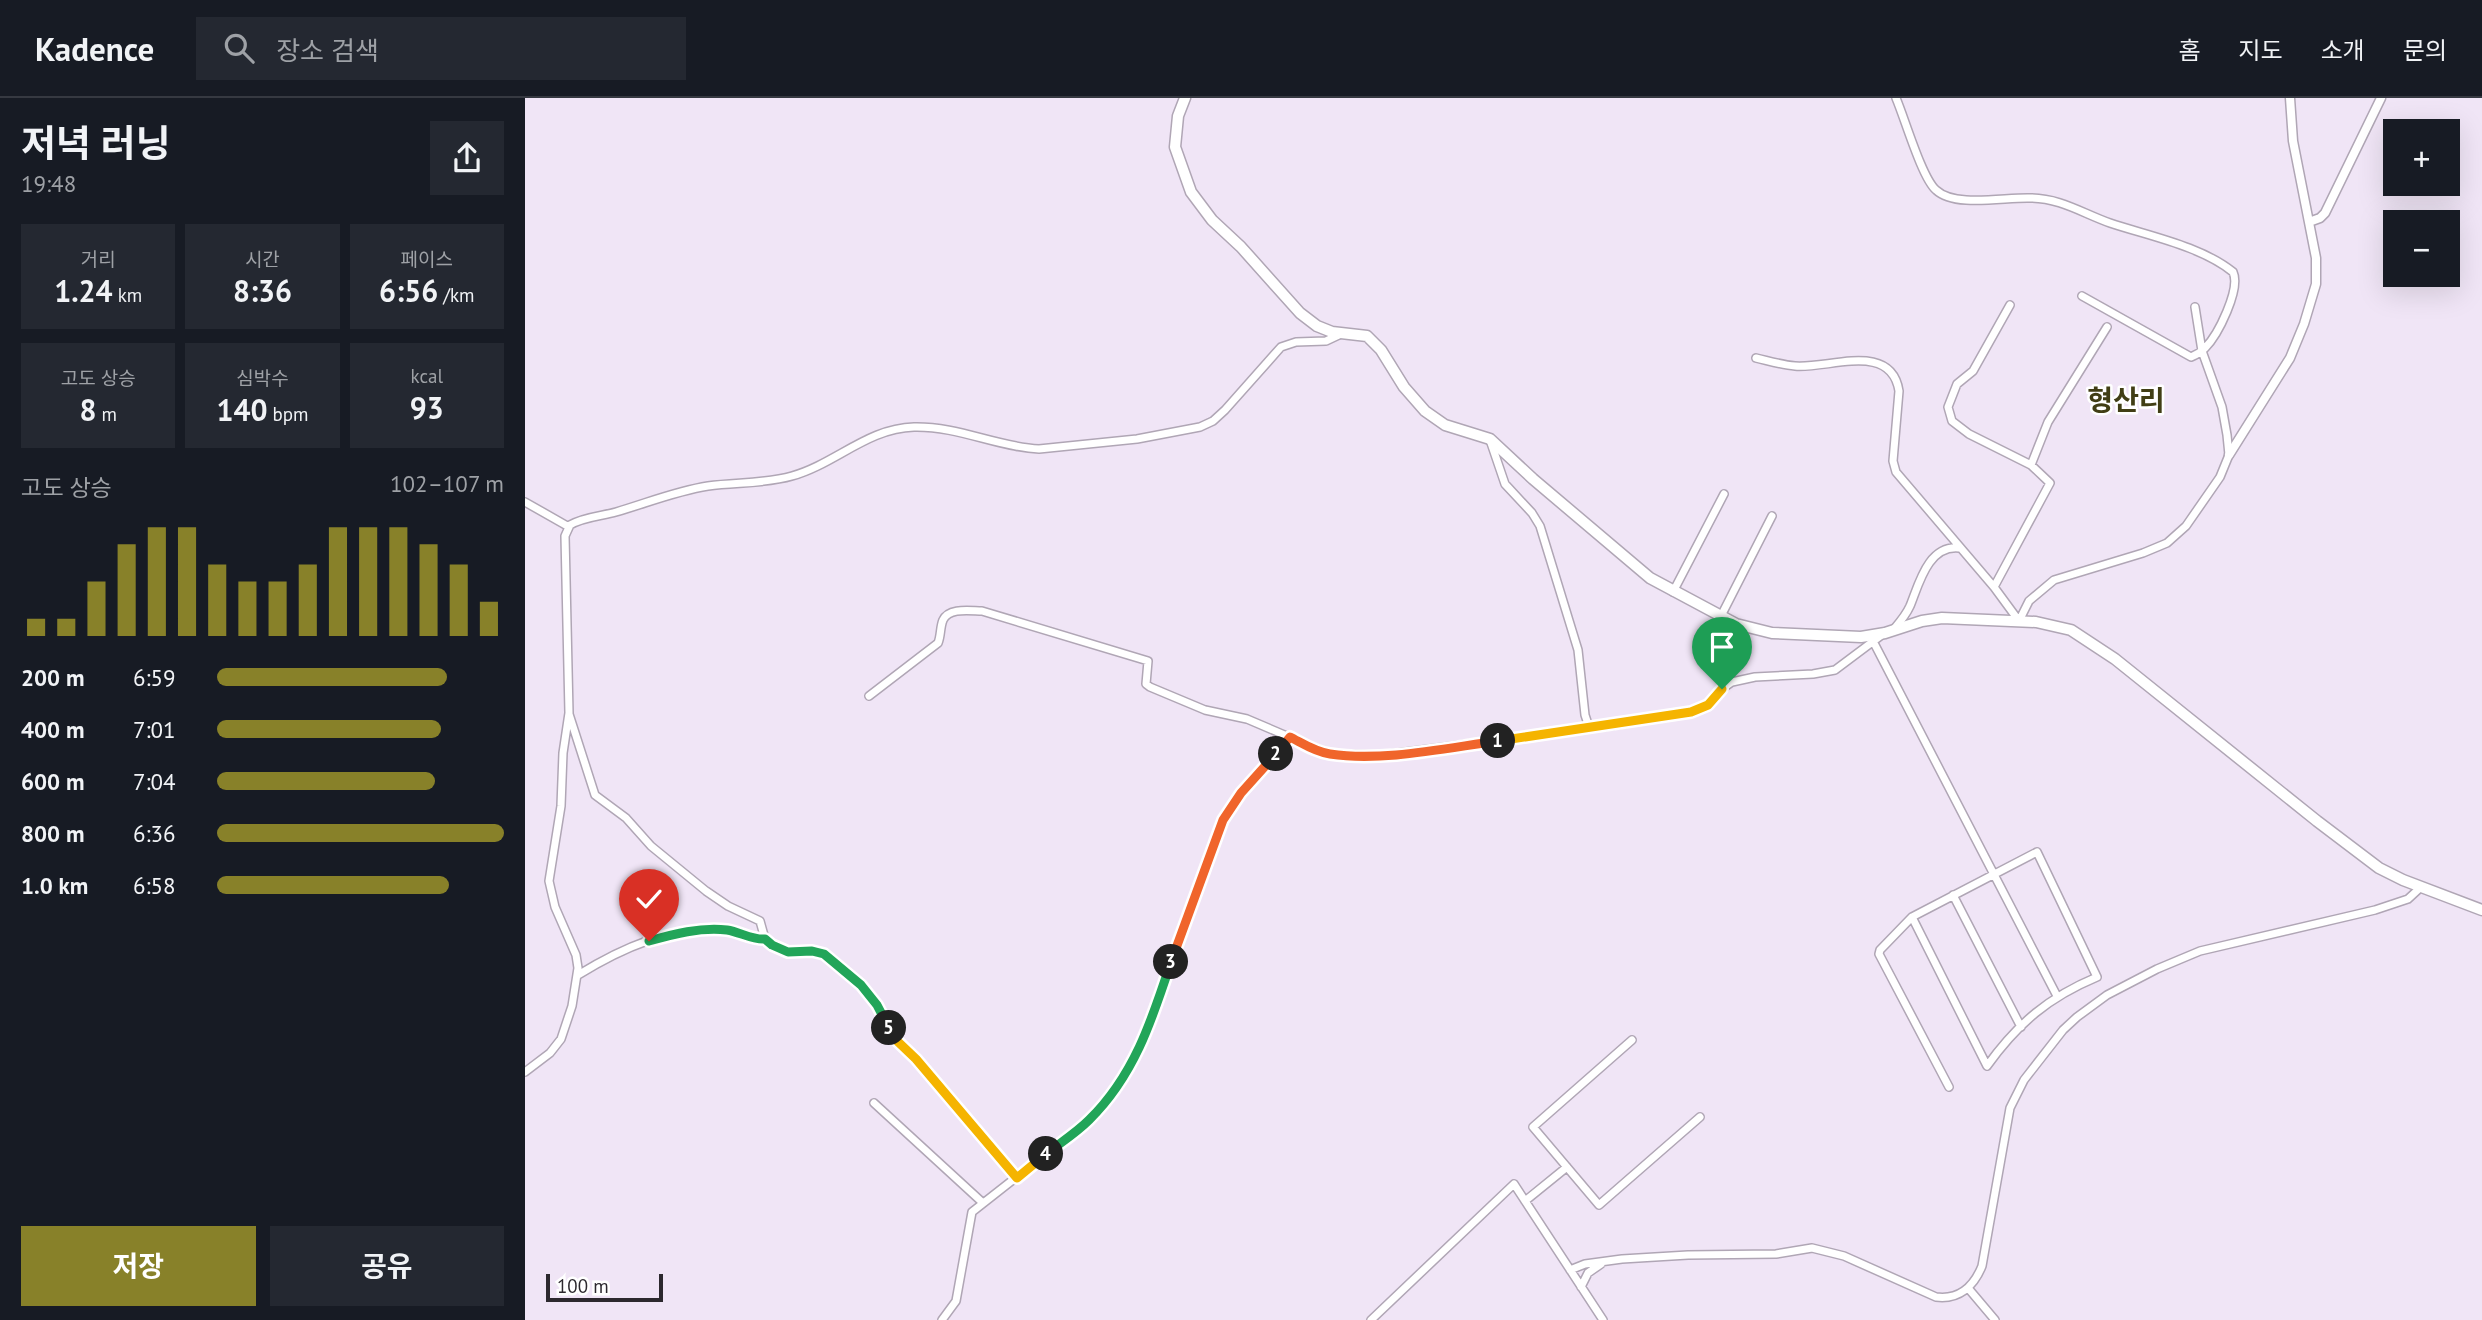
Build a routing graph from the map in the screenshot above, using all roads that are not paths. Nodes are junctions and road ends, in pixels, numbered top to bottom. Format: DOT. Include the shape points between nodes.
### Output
graph roads {
  1 [pos="1185,98"];
  2 [pos="1896,98"];
  3 [pos="2290,98"];
  4 [pos="2381,98"];
  5 [pos="2309,222"];
  6 [pos="2082,296"];
  7 [pos="2010,305"];
  8 [pos="2195,307"];
  9 [pos="2107,327"];
  10 [pos="1343,333"];
  11 [pos="2202,351"];
  12 [pos="1756,358"];
  13 [pos="1490,439"];
  14 [pos="2229,455"];
  15 [pos="2031,465"];
  16 [pos="1724,494"];
  17 [pos="525,502"];
  18 [pos="1772,516"];
  19 [pos="569,527"];
  20 [pos="1959,548"];
  21 [pos="1994,587"];
  22 [pos="1673,592"];
  23 [pos="1721,616"];
  24 [pos="2019,621"];
  25 [pos="1889,632"];
  26 [pos="1874,643"];
  27 [pos="869,696"];
  28 [pos="569,713"];
  29 [pos="1589,727"];
  30 [pos="1290,737"];
  31 [pos="1994,873"];
  32 [pos="2421,887"];
  33 [pos="1953,895"];
  34 [pos="2482,910"];
  35 [pos="1912,917"];
  36 [pos="765,939"];
  37 [pos="577,975"];
  38 [pos="2057,996"];
  39 [pos="2021,1027"];
  40 [pos="1632,1040"];
  41 [pos="525,1072"];
  42 [pos="1949,1087"];
  43 [pos="874,1103"];
  44 [pos="1700,1117"];
  45 [pos="1567,1167"];
  46 [pos="1017,1178"];
  47 [pos="1525,1201"];
  48 [pos="983,1203"];
  49 [pos="1602,1263"];
  50 [pos="1570,1270"];
  51 [pos="1581,1287"];
  52 [pos="1968,1288"];
  53 [pos="1601,1319"];
  54 [pos="942,1320"];
  55 [pos="1371,1320"];
  56 [pos="1995,1320"];
  1 -- 10 [label="main road" via="1175,147 1194,197 1300,313 1324,329"];
  2 -- 11 [label="street" via="1931,184 1944,196 2055,200 2213,259 2233,272 2235,291"];
  3 -- 5 [label="street" via="2293,141"];
  4 -- 5 [label="street" via="2325,213"];
  5 -- 14 [label="street" via="2317,273 2309,310 2290,358"];
  6 -- 11 [label="street" via="2191,357"];
  7 -- 15 [label="street" via="1973,371 1957,384 1948,407 1952,421 1969,434"];
  8 -- 11 [label="street"];
  9 -- 15 [label="street" via="2049,422"];
  10 -- 13 [label="main road" via="1372,340 1404,387 1438,421"];
  10 -- 19 [label="street" via="1326,341 1282,347 1219,416 1192,430 1039,449 954,430 904,428 881,433 792,477 682,491"];
  11 -- 14 [label="street" via="2222,407"];
  12 -- 20 [label="street" via="1795,366 1874,360 1892,372 1899,391 1896,472"];
  13 -- 22 [label="main road" via="1625,558"];
  13 -- 29 [label="street" via="1505,484 1540,526 1578,650"];
  14 -- 24 [label="street" via="2203,504 2167,543 2054,580 2029,601"];
  15 -- 21 [label="street" via="2050,483"];
  16 -- 22 [label="street"];
  17 -- 19 [label="street"];
  18 -- 23 [label="street"];
  19 -- 28 [label="street" via="565,536"];
  20 -- 21 [label="street"];
  20 -- 25 [label="street" via="1939,553 1915,587 1905,616"];
  21 -- 24 [label="street"];
  22 -- 23 [label="main road"];
  23 -- 25 [label="main road" via="1772,633 1861,637"];
  24 -- 25 [label="main road" via="1933,618"];
  24 -- 32 [label="main road" via="2064,627 2097,646 2357,852"];
  25 -- 26 [label="street"];
  26 -- 29 [label="street" via="1826,673 1741,680 1726,685 1701,709"];
  26 -- 31 [label="street"];
  27 -- 30 [label="street" via="938,643 947,615 982,611 1149,661 1146,684 1150,687"];
  28 -- 36 [label="street" via="595,795 627,818 651,846 706,891 760,921"];
  28 -- 37 [label="street" via="562,806 549,881 578,962"];
  29 -- 30 [label="street" via="1370,755 1329,754"];
  30 -- 46 [label="street" via="1223,820 1150,1025 1117,1089 1088,1121"];
  31 -- 33 [label="street"];
  31 -- 38 [label="street"];
  31 -- 38 [label="street" via="2037,852 2097,977"];
  32 -- 34 [label="main road"];
  32 -- 52 [label="street" via="2408,899 2375,910 2200,951 2108,995 2077,1017 2024,1080 2010,1108 1985,1254 1979,1274"];
  33 -- 35 [label="street"];
  33 -- 39 [label="street"];
  35 -- 39 [label="street" via="1987,1066"];
  35 -- 42 [label="street" via="1879,954"];
  36 -- 37 [label="street" via="728,930 686,932 631,946"];
  36 -- 46 [label="street" via="788,952 824,954 861,985 894,1038"];
  37 -- 41 [label="street" via="561,1039"];
  38 -- 39 [label="street"];
  40 -- 45 [label="street" via="1533,1127"];
  43 -- 48 [label="street"];
  44 -- 45 [label="street" via="1599,1205"];
  45 -- 47 [label="street"];
  46 -- 48 [label="street"];
  47 -- 50 [label="street"];
  47 -- 55 [label="street" via="1514,1184"];
  48 -- 54 [label="street" via="972,1212 956,1301"];
  49 -- 50 [label="street"];
  49 -- 51 [label="street" via="1588,1273"];
  49 -- 52 [label="street" via="1812,1248 1844,1256 1936,1297 1951,1297"];
  50 -- 51 [label="street"];
  51 -- 53 [label="street"];
  52 -- 56 [label="street"];
}
